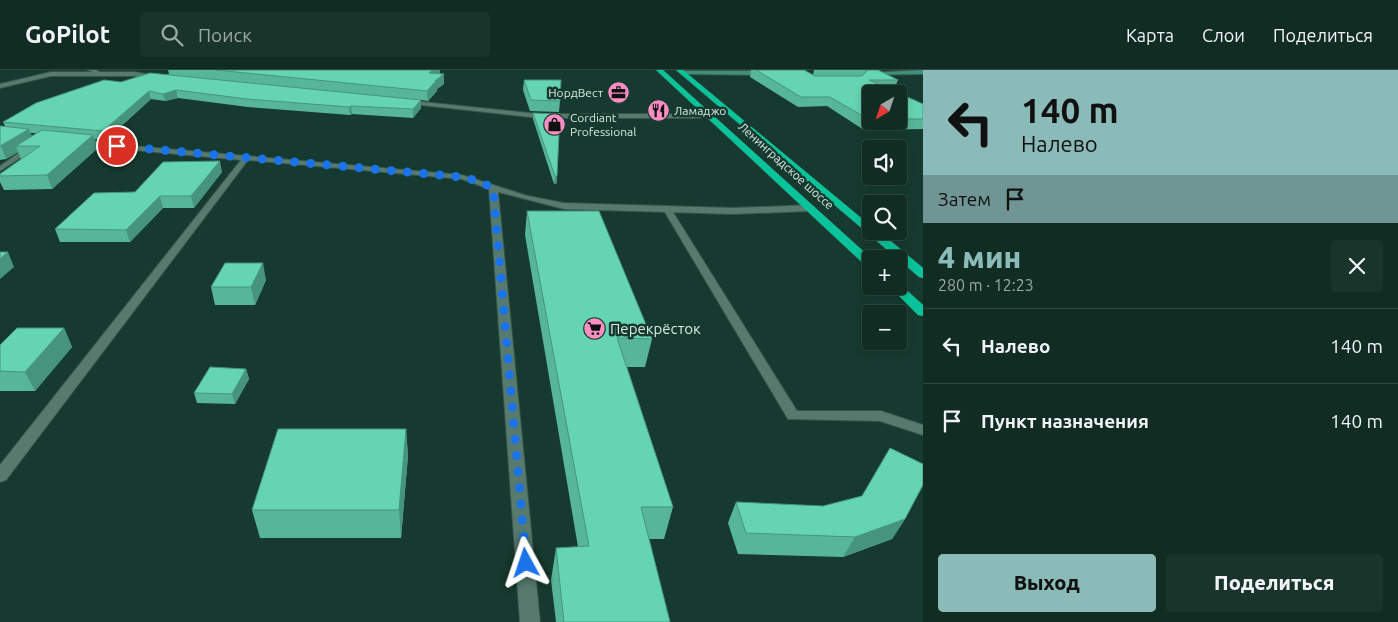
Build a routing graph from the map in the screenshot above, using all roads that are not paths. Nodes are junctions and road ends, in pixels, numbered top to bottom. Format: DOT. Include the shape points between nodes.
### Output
graph roads {
  1 [pos="91,70"];
  2 [pos="659,70"];
  3 [pos="681,72"];
  4 [pos="865,72"];
  5 [pos="923,72"];
  6 [pos="778,73"];
  7 [pos="101,74"];
  8 [pos="170,78"];
  9 [pos="0,86"];
  10 [pos="398,102"];
  11 [pos="708,116"];
  12 [pos="44,140"];
  13 [pos="72,142"];
  14 [pos="246,158"];
  15 [pos="0,169"];
  16 [pos="493,188"];
  17 [pos="811,208"];
  18 [pos="667,209"];
  19 [pos="862,223"];
  20 [pos="883,240"];
  21 [pos="862,256"];
  22 [pos="923,274"];
  23 [pos="905,295"];
  24 [pos="923,312"];
  25 [pos="923,430"];
  26 [pos="0,476"];
  27 [pos="530,622"];
  1 -- 7 [label="street"];
  2 -- 11 [label="highway, Ленинградское шоссе"];
  3 -- 6 [label="street"];
  3 -- 19 [label="highway, Ленинградское шоссе"];
  4 -- 5 [label="street"];
  7 -- 8 [label="street"];
  7 -- 9 [label="street" via="51,74"];
  10 -- 11 [label="street" via="539,116"];
  11 -- 17 [label="highway, Ленинградское шоссе"];
  12 -- 15 [label="street"];
  13 -- 14 [label="street"];
  14 -- 16 [label="street" via="462,177"];
  14 -- 26 [label="street"];
  16 -- 18 [label="street" via="564,206"];
  16 -- 27 [label="street"];
  17 -- 18 [label="street"];
  17 -- 21 [label="highway, Ленинградское шоссе"];
  18 -- 25 [label="street" via="793,416 881,416"];
  20 -- 22 [label="highway, Ленинградское шоссе"];
  23 -- 24 [label="highway"];
}
